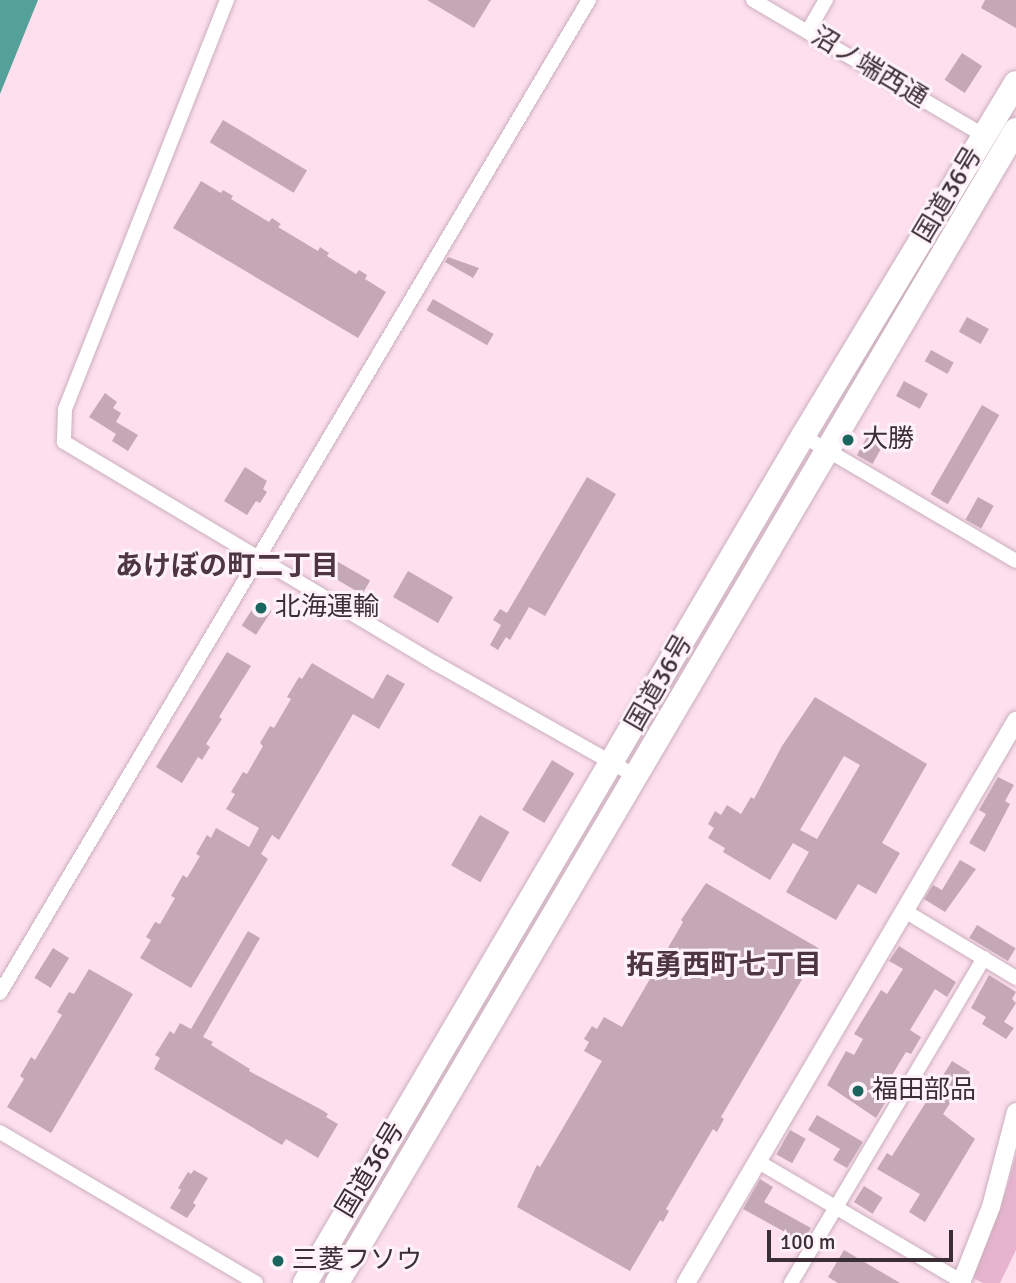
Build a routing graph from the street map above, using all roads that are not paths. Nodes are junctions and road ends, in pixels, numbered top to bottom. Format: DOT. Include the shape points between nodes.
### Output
graph roads {
  1 [pos="227,0"];
  2 [pos="589,0"];
  3 [pos="753,0"];
  4 [pos="826,0"];
  5 [pos="808,31"];
  6 [pos="1016,83"];
  7 [pos="1007,146"];
  8 [pos="803,436"];
  9 [pos="826,448"];
  10 [pos="257,558"];
  11 [pos="1016,562"];
  12 [pos="1016,722"];
  13 [pos="614,763"];
  14 [pos="637,777"];
  15 [pos="905,911"];
  16 [pos="984,958"];
  17 [pos="1016,978"];
  18 [pos="0,993"];
  19 [pos="1016,1112"];
  20 [pos="0,1132"];
  21 [pos="757,1161"];
  22 [pos="836,1208"];
  23 [pos="256,1283"];
  24 [pos="305,1283"];
  25 [pos="337,1283"];
  26 [pos="686,1283"];
  27 [pos="791,1283"];
  28 [pos="962,1283"];
  1 -- 10 [label="street" via="65,410 64,442"];
  2 -- 10 [label="street"];
  3 -- 5 [label="street, 沼ノ端西通"];
  4 -- 5 [label="street"];
  5 -- 7 [label="street, 沼ノ端西通"];
  6 -- 7 [label="highway, 国道36号"];
  7 -- 8 [label="highway, 国道36号"];
  7 -- 9 [label="highway, 国道36号"];
  8 -- 9 [label="street"];
  8 -- 13 [label="highway, 国道36号"];
  9 -- 11 [label="street"];
  9 -- 14 [label="highway, 国道36号"];
  10 -- 13 [label="street"];
  10 -- 18 [label="street"];
  12 -- 15 [label="street"];
  13 -- 14 [label="street"];
  13 -- 24 [label="highway, 国道36号"];
  14 -- 25 [label="highway, 国道36号"];
  15 -- 16 [label="street"];
  15 -- 21 [label="street"];
  16 -- 17 [label="street"];
  16 -- 22 [label="street"];
  19 -- 28 [label="street" via="991,1207"];
  20 -- 23 [label="street"];
  21 -- 22 [label="street"];
  21 -- 26 [label="street"];
  22 -- 27 [label="street"];
  22 -- 28 [label="street"];
}
